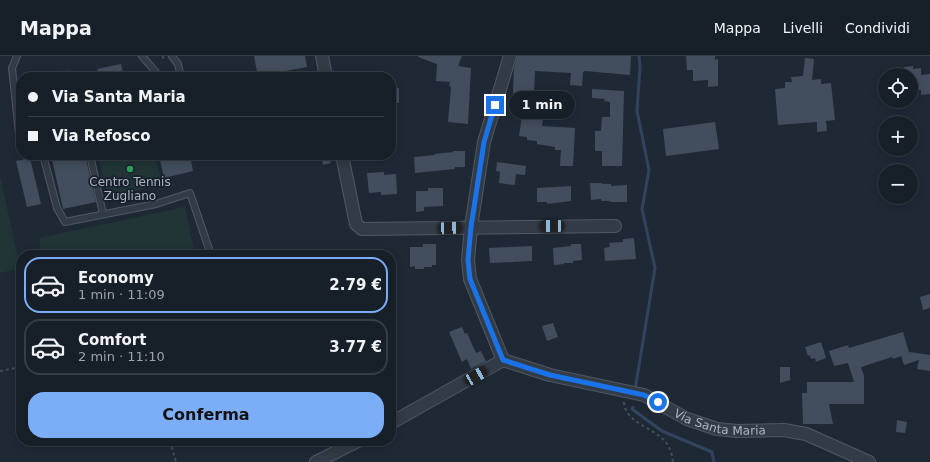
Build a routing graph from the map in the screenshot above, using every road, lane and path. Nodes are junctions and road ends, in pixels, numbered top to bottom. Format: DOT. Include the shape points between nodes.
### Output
graph roads {
  1 [pos="17,56"];
  2 [pos="142,56"];
  3 [pos="172,56"];
  4 [pos="179,56"];
  5 [pos="322,56"];
  6 [pos="510,56"];
  7 [pos="178,64"];
  8 [pos="156,72"];
  9 [pos="179,72"];
  10 [pos="325,72"];
  11 [pos="16,106"];
  12 [pos="44,160"];
  13 [pos="91,160"];
  14 [pos="343,160"];
  15 [pos="103,214"];
  16 [pos="615,226"];
  17 [pos="471,227"];
  18 [pos="209,250"];
  19 [pos="503,360"];
  20 [pos="16,367"];
  21 [pos="0,371"];
  22 [pos="624,390"];
  23 [pos="396,420"];
  24 [pos="171,446"];
  25 [pos="348,446"];
  26 [pos="176,462"];
  27 [pos="316,462"];
  28 [pos="673,462"];
  29 [pos="869,462"];
  1 -- 11 [label="lane" via="12,68"];
  2 -- 8 [label="lane"];
  3 -- 7 [label="lane"];
  4 -- 7 [label="lane"];
  5 -- 10 [label="street"];
  6 -- 17 [label="street" via="484,142"];
  7 -- 9 [label="lane"];
  12 -- 15 [label="lane" via="57,208 65,222"];
  13 -- 15 [label="lane"];
  14 -- 17 [label="street" via="356,224 362,229"];
  15 -- 18 [label="lane" via="156,204 190,193"];
  16 -- 17 [label="street"];
  17 -- 19 [label="street" via="468,260 470,279"];
  19 -- 22 [label="street, Via Santa Maria" via="550,375"];
  19 -- 23 [label="street"];
  20 -- 21 [label="path"];
  22 -- 28 [label="path" via="624,405 632,419 657,434 667,444"];
  22 -- 29 [label="street, Via Santa Maria" via="644,395 687,419 717,429 784,430 806,434"];
  24 -- 26 [label="path"];
  25 -- 27 [label="street"];
}
